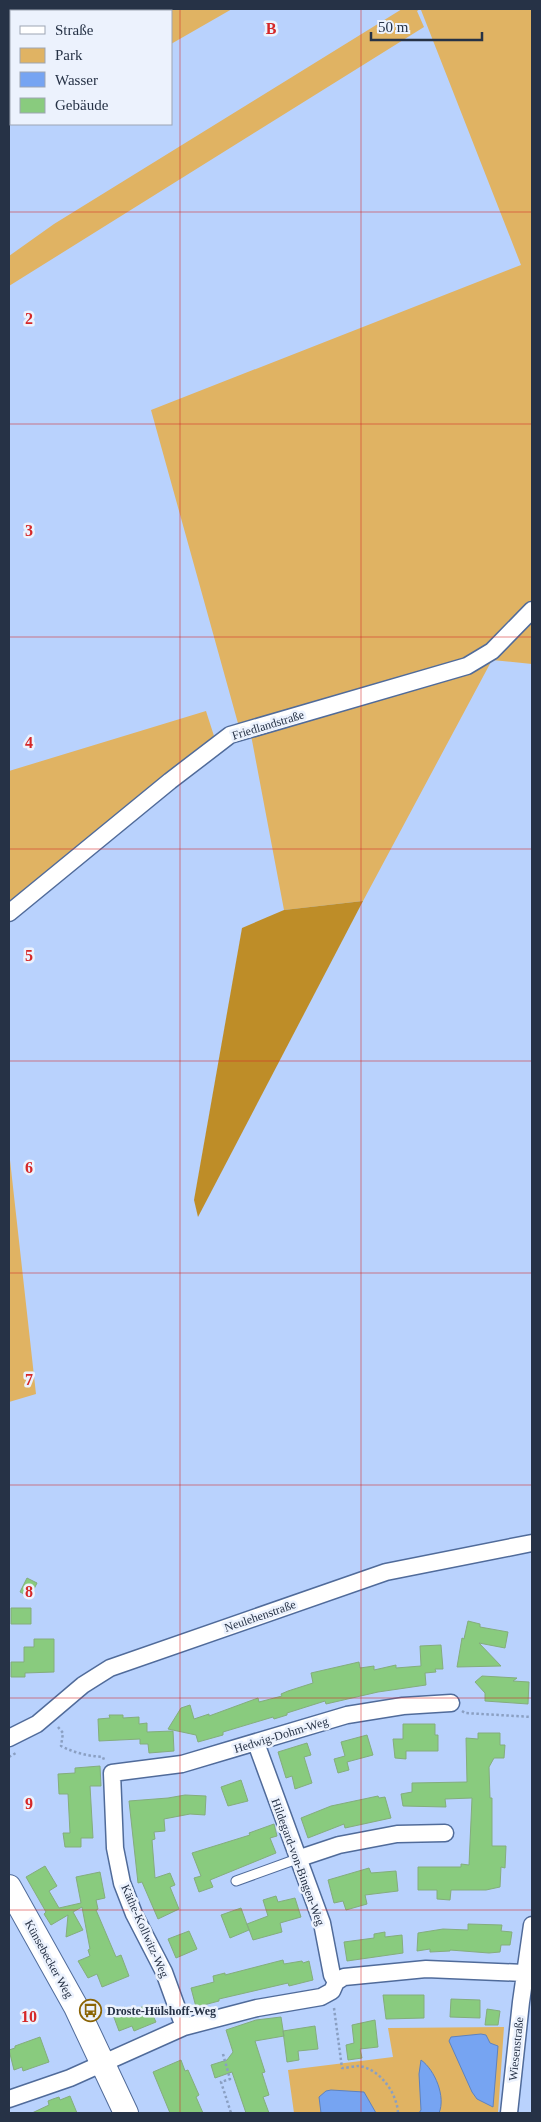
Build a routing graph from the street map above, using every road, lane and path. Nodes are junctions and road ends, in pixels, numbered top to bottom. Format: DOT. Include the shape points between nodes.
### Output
graph roads {
  1 [pos="532,610"];
  2 [pos="9,913"];
  3 [pos="532,1543"];
  4 [pos="451,1703"];
  5 [pos="532,1717"];
  6 [pos="56,1726"];
  7 [pos="9,1738"];
  8 [pos="256,1743"];
  9 [pos="112,1773"];
  10 [pos="445,1833"];
  11 [pos="298,1859"];
  12 [pos="236,1881"];
  13 [pos="9,1887"];
  14 [pos="532,1925"];
  15 [pos="524,1973"];
  16 [pos="334,1986"];
  17 [pos="184,2027"];
  18 [pos="223,2054"];
  19 [pos="104,2062"];
  20 [pos="9,2099"];
  21 [pos="126,2113"];
  22 [pos="231,2113"];
  23 [pos="398,2113"];
  24 [pos="509,2113"];
  1 -- 2 [label="street, Friedlandstraße" via="492,651 467,666 230,735"];
  3 -- 7 [label="street, Neulehenstraße" via="386,1572 110,1668 37,1724"];
  4 -- 5 [label="path" via="465,1713"];
  4 -- 8 [label="street, Hedwig-Dohm-Weg" via="346,1715"];
  6 -- 9 [label="path" via="63,1733 61,1746 103,1757"];
  8 -- 9 [label="street, Hedwig-Dohm-Weg" via="182,1764"];
  8 -- 11 [label="street, Hildegard-von-Bingen-Weg"];
  9 -- 17 [label="street, Käthe-Kollwitz-Weg" via="114,1848 122,1883 164,1972"];
  10 -- 11 [label="street" via="397,1834 339,1845"];
  11 -- 12 [label="lane"];
  11 -- 16 [label="street, Hildegard-von-Bingen-Weg" via="322,1923"];
  13 -- 19 [label="street, Künsebecker Weg"];
  14 -- 15 [label="street, Wiesenstraße"];
  15 -- 16 [label="street" via="426,1969 344,1977"];
  15 -- 24 [label="street, Wiesenstraße"];
  16 -- 17 [label="street" via="321,1997 257,2008"];
  16 -- 23 [label="path" via="342,2068 358,2066 384,2080"];
  17 -- 19 [label="street"];
  18 -- 22 [label="path" via="230,2079 222,2082"];
  19 -- 20 [label="street" via="70,2078"];
  19 -- 21 [label="street, Künsebecker Weg"];
}
